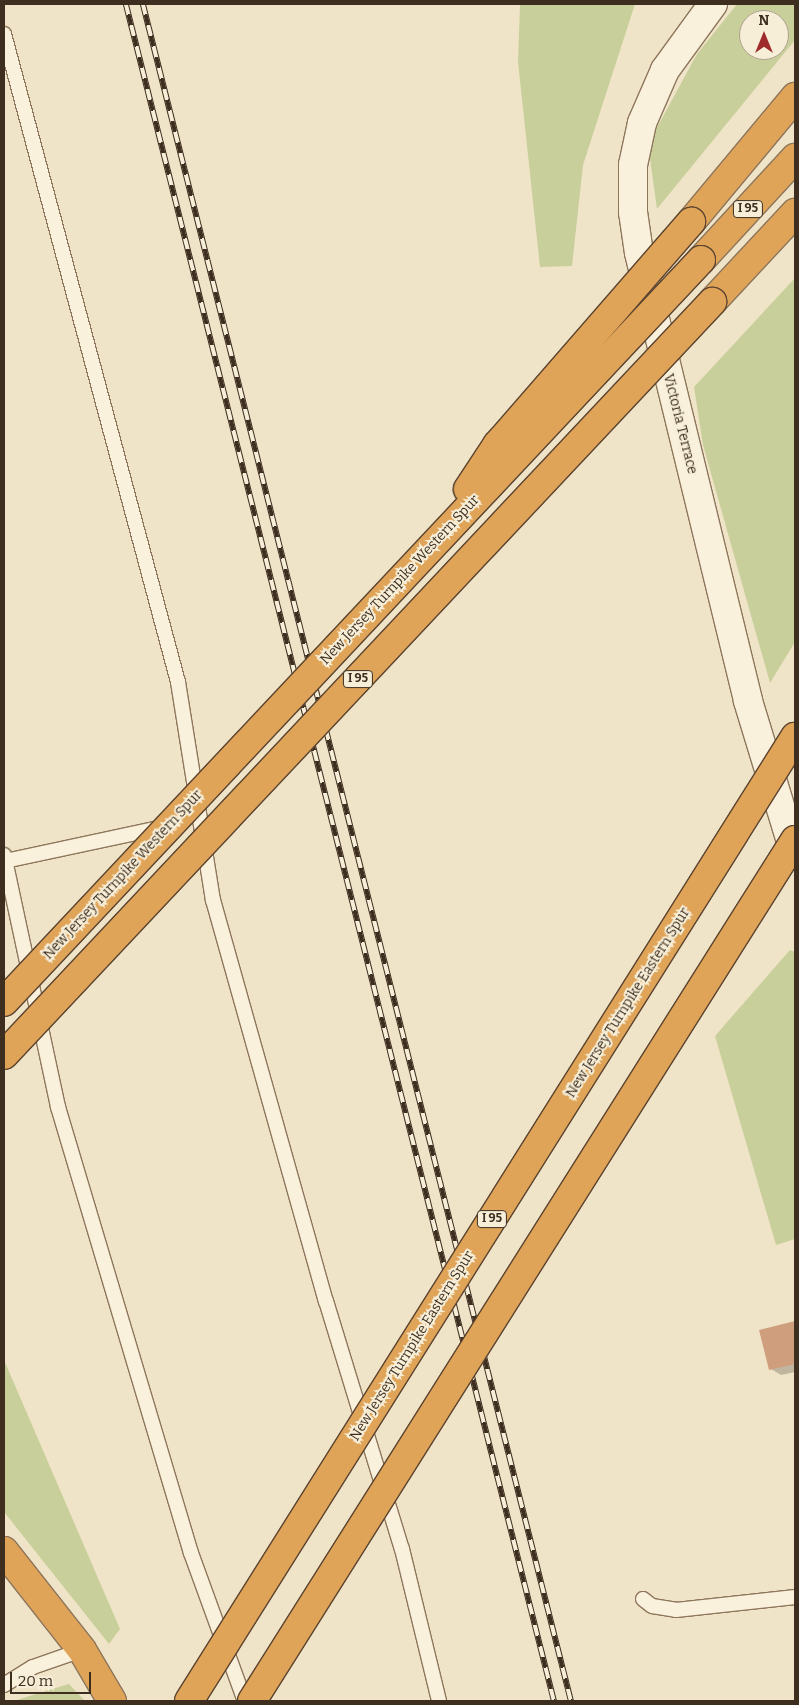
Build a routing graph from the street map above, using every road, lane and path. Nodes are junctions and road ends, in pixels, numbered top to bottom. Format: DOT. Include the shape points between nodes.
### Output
graph roads {
  1 [pos="713,4"];
  2 [pos="4,34"];
  3 [pos="795,97"];
  4 [pos="795,158"];
  5 [pos="795,213"];
  6 [pos="427,551"];
  7 [pos="795,737"];
  8 [pos="200,819"];
  9 [pos="795,840"];
  10 [pos="795,855"];
  11 [pos="5,858"];
  12 [pos="4,1002"];
  13 [pos="4,1056"];
  14 [pos="4,1551"];
  15 [pos="795,1597"];
  16 [pos="643,1599"];
  17 [pos="82,1650"];
  18 [pos="4,1686"];
  19 [pos="112,1701"];
  20 [pos="189,1701"];
  21 [pos="245,1701"];
  22 [pos="252,1701"];
  23 [pos="440,1701"];
  1 -- 10 [label="street, Victoria Terrace" via="665,70 642,123 633,164 633,212 638,253 748,701"];
  2 -- 8 [label="lane" via="178,682"];
  3 -- 6 [label="highway, bridge" via="497,445"];
  4 -- 6 [label="highway, New Jersey Turnpike Western Spur / I 95, bridge"];
  5 -- 13 [label="highway, I 95, bridge"];
  6 -- 12 [label="highway, New Jersey Turnpike Western Spur / I 95, bridge"];
  7 -- 20 [label="highway, New Jersey Turnpike Eastern Spur / I 95, bridge"];
  8 -- 11 [label="lane"];
  8 -- 23 [label="lane" via="213,900 326,1301 402,1549"];
  9 -- 22 [label="highway, bridge"];
  11 -- 21 [label="lane" via="58,1108 191,1553"];
  14 -- 17 [label="highway"];
  15 -- 16 [label="lane" via="676,1610 652,1606"];
  17 -- 18 [label="lane" via="33,1667"];
  17 -- 19 [label="highway"];
}
